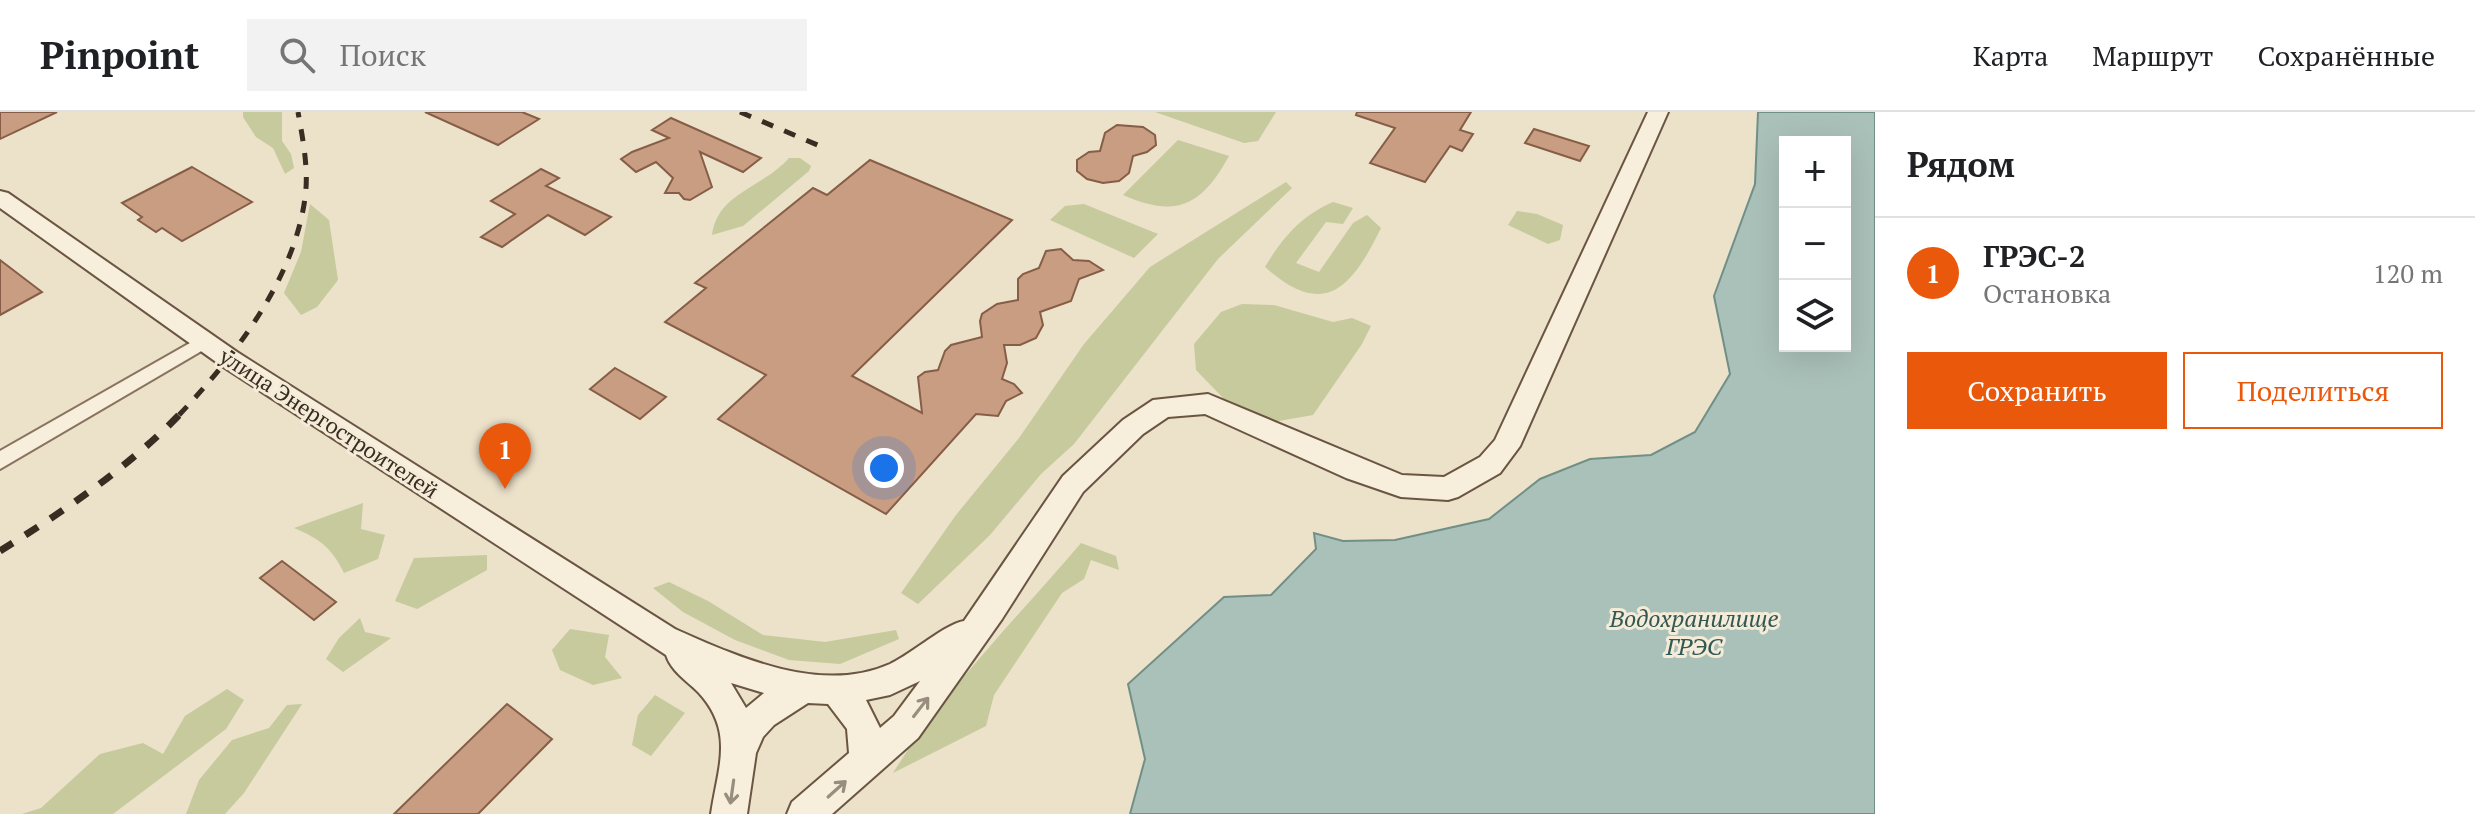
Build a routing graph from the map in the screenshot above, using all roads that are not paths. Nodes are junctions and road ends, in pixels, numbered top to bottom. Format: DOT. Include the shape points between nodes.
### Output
graph roads {
  1 [pos="1658,112"];
  2 [pos="0,198"];
  3 [pos="204,341"];
  4 [pos="0,461"];
  5 [pos="991,609"];
  6 [pos="664,639"];
  7 [pos="801,689"];
  8 [pos="838,691"];
  9 [pos="740,741"];
  10 [pos="866,762"];
  11 [pos="729,814"];
  12 [pos="805,814"];
  1 -- 5 [label="street" via="1506,446 1490,465 1448,489 1401,486 1208,404 1162,407 1073,484"];
  2 -- 3 [label="street, улица Энергостроителей"];
  3 -- 4 [label="street"];
  3 -- 6 [label="street, улица Энергостроителей"];
  5 -- 8 [label="street" via="917,668"];
  10 -- 5 [label="street, one-way" via="906,727"];
  6 -- 7 [label="street" via="757,678"];
  6 -- 9 [label="street" via="717,687 736,716"];
  7 -- 8 [label="street"];
  7 -- 9 [label="street" via="755,718"];
  8 -- 10 [label="street" via="869,738"];
  9 -- 11 [label="street, one-way"];
  12 -- 10 [label="street, one-way"];
}
